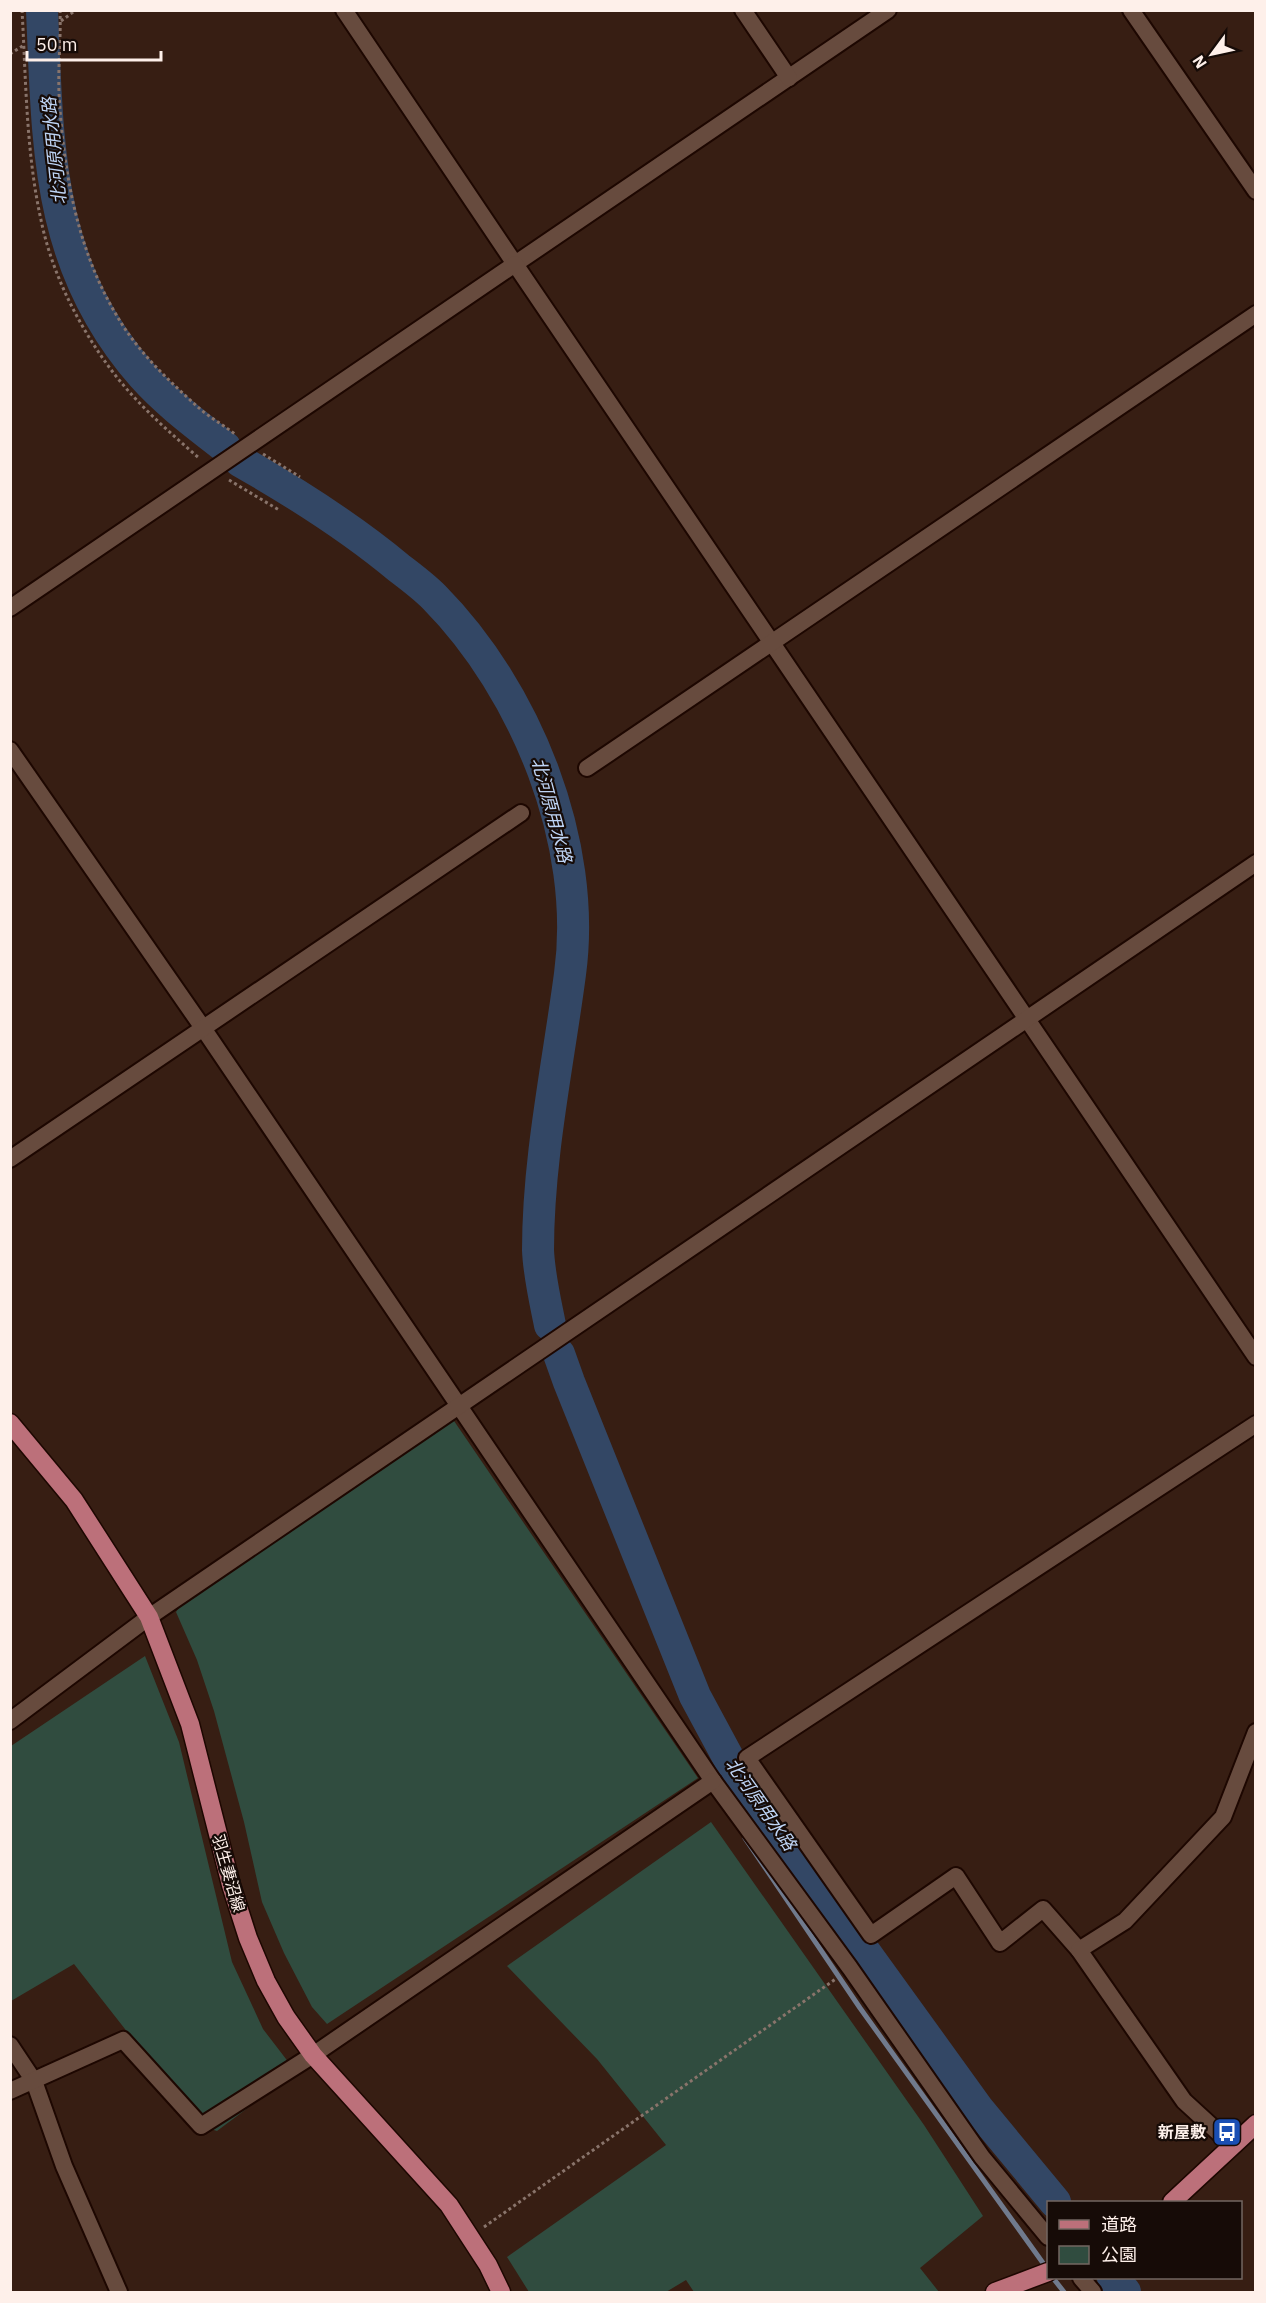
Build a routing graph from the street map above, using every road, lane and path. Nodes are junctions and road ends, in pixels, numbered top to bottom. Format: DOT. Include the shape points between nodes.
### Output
graph roads {
  1 [pos="22,10"];
  2 [pos="60,10"];
  3 [pos="76,10"];
  4 [pos="344,10"];
  5 [pos="743,10"];
  6 [pos="888,10"];
  7 [pos="1131,10"];
  8 [pos="60,21"];
  9 [pos="24,45"];
  10 [pos="10,54"];
  11 [pos="789,78"];
  12 [pos="1256,190"];
  13 [pos="515,264"];
  14 [pos="1256,314"];
  15 [pos="249,445"];
  16 [pos="214,471"];
  17 [pos="300,477"];
  18 [pos="279,510"];
  19 [pos="10,608"];
  20 [pos="772,645"];
  21 [pos="10,750"];
  22 [pos="587,768"];
  23 [pos="521,813"];
  24 [pos="1256,863"];
  25 [pos="1027,1020"];
  26 [pos="203,1028"];
  27 [pos="10,1159"];
  28 [pos="1256,1357"];
  29 [pos="459,1406"];
  30 [pos="10,1423"];
  31 [pos="1256,1424"];
  32 [pos="149,1617"];
  33 [pos="10,1721"];
  34 [pos="1256,1732"];
  35 [pos="713,1781"];
  36 [pos="1079,1950"];
  37 [pos="850,1968"];
  38 [pos="10,2045"];
  39 [pos="313,2055"];
  40 [pos="34,2081"];
  41 [pos="10,2091"];
  42 [pos="1254,2127"];
  43 [pos="1232,2145"];
  44 [pos="1173,2201"];
  45 [pos="471,2236"];
  46 [pos="1047,2236"];
  47 [pos="1047,2272"];
  48 [pos="1083,2279"];
  49 [pos="119,2292"];
  50 [pos="501,2292"];
  51 [pos="995,2292"];
  52 [pos="1093,2292"];
  1 -- 9 [label="path"];
  2 -- 8 [label="path"];
  3 -- 8 [label="path"];
  4 -- 13 [label="street"];
  5 -- 11 [label="street"];
  6 -- 11 [label="street"];
  7 -- 12 [label="street"];
  8 -- 15 [label="path" via="59,92 64,146 82,241 100,287 118,318 167,378"];
  9 -- 10 [label="path"];
  9 -- 16 [label="path" via="37,198 57,272 82,327 113,372 146,411"];
  11 -- 13 [label="street"];
  13 -- 15 [label="street"];
  13 -- 20 [label="street"];
  14 -- 20 [label="street"];
  15 -- 16 [label="street"];
  15 -- 17 [label="path"];
  16 -- 18 [label="path"];
  16 -- 19 [label="street"];
  20 -- 22 [label="street"];
  20 -- 25 [label="street"];
  21 -- 26 [label="street"];
  23 -- 26 [label="street"];
  24 -- 25 [label="street"];
  25 -- 28 [label="street"];
  25 -- 29 [label="street"];
  26 -- 27 [label="street"];
  26 -- 29 [label="street"];
  29 -- 32 [label="street"];
  29 -- 35 [label="street"];
  30 -- 32 [label="main road, 羽生妻沼線" via="74,1500"];
  31 -- 36 [label="street" via="747,1758 871,1935 956,1876 1000,1943 1043,1910"];
  32 -- 33 [label="street"];
  32 -- 39 [label="main road, 羽生妻沼線" via="190,1724 248,1938 266,1981"];
  34 -- 36 [label="street" via="1223,1817 1125,1921"];
  35 -- 37 [label="street"];
  35 -- 39 [label="street"];
  36 -- 43 [label="street" via="1184,2101"];
  37 -- 45 [label="path"];
  37 -- 46 [label="street" via="982,2157"];
  38 -- 40 [label="street"];
  39 -- 40 [label="street" via="201,2126 123,2040"];
  39 -- 45 [label="main road, 羽生妻沼線" via="421,2172"];
  40 -- 41 [label="street"];
  40 -- 49 [label="street" via="64,2166"];
  42 -- 43 [label="main road"];
  43 -- 44 [label="main road"];
  45 -- 50 [label="main road, 羽生妻沼線"];
  47 -- 51 [label="main road"];
  48 -- 52 [label="street"];
}
